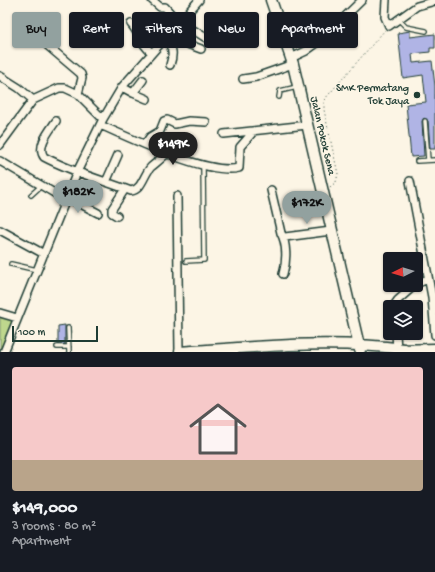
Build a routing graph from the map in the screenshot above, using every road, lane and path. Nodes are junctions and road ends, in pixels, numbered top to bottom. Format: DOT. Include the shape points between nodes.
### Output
graph roads {
  1 [pos="152,0"];
  2 [pos="199,0"];
  3 [pos="271,0"];
  4 [pos="362,0"];
  5 [pos="386,0"];
  6 [pos="435,1"];
  7 [pos="170,12"];
  8 [pos="188,12"];
  9 [pos="398,18"];
  10 [pos="130,24"];
  11 [pos="389,26"];
  12 [pos="426,31"];
  13 [pos="196,47"];
  14 [pos="50,48"];
  15 [pos="156,48"];
  16 [pos="170,48"];
  17 [pos="201,49"];
  18 [pos="151,52"];
  19 [pos="292,61"];
  20 [pos="170,65"];
  21 [pos="0,76"];
  22 [pos="243,79"];
  23 [pos="143,80"];
  24 [pos="122,87"];
  25 [pos="298,87"];
  26 [pos="133,93"];
  27 [pos="78,94"];
  28 [pos="279,97"];
  29 [pos="147,99"];
  30 [pos="33,100"];
  31 [pos="56,121"];
  32 [pos="425,121"];
  33 [pos="101,122"];
  34 [pos="206,122"];
  35 [pos="307,125"];
  36 [pos="254,131"];
  37 [pos="224,134"];
  38 [pos="145,144"];
  39 [pos="0,145"];
  40 [pos="166,154"];
  41 [pos="118,155"];
  42 [pos="428,160"];
  43 [pos="435,160"];
  44 [pos="417,161"];
  45 [pos="1,163"];
  46 [pos="203,164"];
  47 [pos="77,172"];
  48 [pos="410,181"];
  49 [pos="106,182"];
  50 [pos="42,184"];
  51 [pos="125,189"];
  52 [pos="271,190"];
  53 [pos="322,190"];
  54 [pos="31,195"];
  55 [pos="177,196"];
  56 [pos="66,198"];
  57 [pos="98,213"];
  58 [pos="117,216"];
  59 [pos="0,230"];
  60 [pos="331,232"];
  61 [pos="285,237"];
  62 [pos="44,254"];
  63 [pos="186,261"];
  64 [pos="11,264"];
  65 [pos="37,270"];
  66 [pos="283,274"];
  67 [pos="428,279"];
  68 [pos="423,282"];
  69 [pos="408,292"];
  70 [pos="398,300"];
  71 [pos="0,313"];
  72 [pos="17,318"];
  73 [pos="352,322"];
  74 [pos="68,328"];
  75 [pos="435,335"];
  76 [pos="398,340"];
  77 [pos="330,344"];
  78 [pos="57,347"];
  79 [pos="69,347"];
  80 [pos="302,347"];
  81 [pos="400,349"];
  82 [pos="435,349"];
  83 [pos="354,350"];
  84 [pos="4,352"];
  85 [pos="69,352"];
  86 [pos="179,352"];
  1 -- 7 [label="street" via="160,7 166,7"];
  2 -- 8 [label="street"];
  3 -- 19 [label="main road, Jalan Pokok Sena"];
  4 -- 19 [label="street" via="320,41"];
  5 -- 11 [label="street" via="385,17"];
  6 -- 9 [label="street" via="417,6"];
  9 -- 11 [label="street"];
  9 -- 12 [label="lane" via="406,27"];
  10 -- 18 [label="street" via="135,28 142,44"];
  11 -- 53 [label="path" via="324,100 338,174 336,182"];
  13 -- 17 [label="street"];
  14 -- 27 [label="street" via="81,74"];
  15 -- 18 [label="street"];
  16 -- 20 [label="street" via="173,56"];
  18 -- 24 [label="street"];
  19 -- 22 [label="street" via="256,77"];
  19 -- 25 [label="main road, Jalan Pokok Sena"];
  21 -- 30 [label="street" via="20,88"];
  23 -- 26 [label="street"];
  24 -- 26 [label="street"];
  24 -- 33 [label="street"];
  25 -- 28 [label="lane" via="280,91"];
  25 -- 35 [label="main road, Jalan Pokok Sena"];
  26 -- 29 [label="street"];
  27 -- 30 [label="street" via="62,87"];
  27 -- 33 [label="street"];
  30 -- 39 [label="street"];
  31 -- 47 [label="street" via="44,141 42,155"];
  32 -- 42 [label="lane"];
  33 -- 38 [label="street"];
  33 -- 47 [label="street"];
  34 -- 38 [label="street" via="175,124 164,121 160,131 150,136"];
  35 -- 36 [label="street"];
  35 -- 53 [label="main road, Jalan Pokok Sena"];
  36 -- 37 [label="street"];
  36 -- 46 [label="street" via="240,147 239,168 233,170"];
  38 -- 40 [label="street"];
  40 -- 46 [label="street"];
  40 -- 51 [label="street" via="150,168 137,189"];
  41 -- 49 [label="street"];
  42 -- 43 [label="lane"];
  42 -- 44 [label="lane"];
  45 -- 50 [label="street"];
  46 -- 63 [label="lane" via="204,260"];
  47 -- 49 [label="street"];
  47 -- 56 [label="street"];
  48 -- 67 [label="street"];
  49 -- 51 [label="street"];
  50 -- 54 [label="lane"];
  50 -- 56 [label="street"];
  51 -- 58 [label="street" via="112,209 112,213"];
  52 -- 61 [label="street" via="281,233"];
  53 -- 60 [label="main road, Jalan Pokok Sena"];
  55 -- 86 [label="street"];
  56 -- 57 [label="street"];
  56 -- 62 [label="street"];
  59 -- 62 [label="street"];
  60 -- 61 [label="street"];
  60 -- 73 [label="main road, Jalan Pokok Sena"];
  61 -- 66 [label="street" via="286,266"];
  62 -- 65 [label="street"];
  64 -- 65 [label="lane"];
  65 -- 72 [label="street"];
  67 -- 68 [label="street"];
  67 -- 75 [label="street"];
  69 -- 70 [label="street"];
  71 -- 72 [label="street"];
  72 -- 84 [label="street"];
  73 -- 77 [label="main road" via="343,340"];
  73 -- 83 [label="main road, Jalan Pokok Sena"];
  74 -- 79 [label="lane"];
  76 -- 81 [label="street"];
  77 -- 80 [label="main road"];
  77 -- 83 [label="main road"];
  78 -- 79 [label="lane"];
  79 -- 85 [label="lane"];
  80 -- 83 [label="main road"];
  80 -- 86 [label="main road"];
  81 -- 82 [label="main road"];
  81 -- 83 [label="main road"];
}
